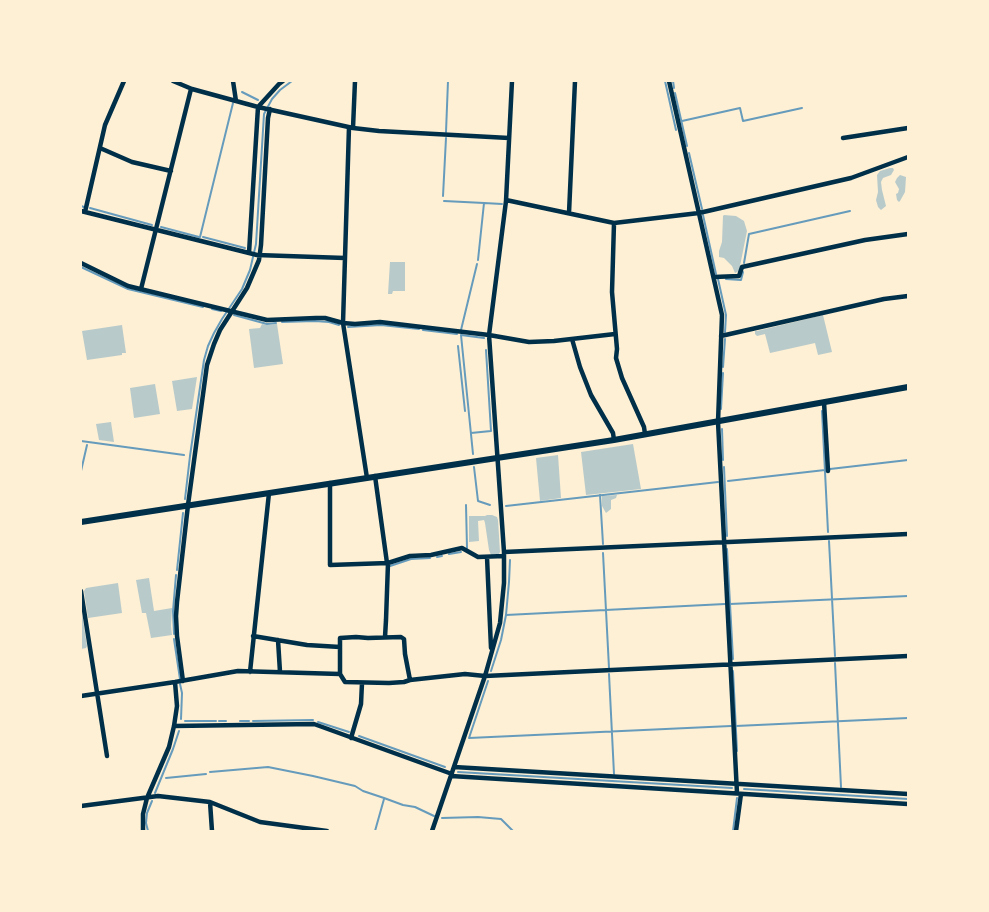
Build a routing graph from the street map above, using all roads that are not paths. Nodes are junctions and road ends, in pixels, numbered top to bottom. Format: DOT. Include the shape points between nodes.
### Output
graph roads {
  1 [pos="124,81"];
  2 [pos="173,81"];
  3 [pos="233,81"];
  4 [pos="283,81"];
  5 [pos="355,81"];
  6 [pos="512,81"];
  7 [pos="575,81"];
  8 [pos="669,81"];
  9 [pos="192,89"];
  10 [pos="236,101"];
  11 [pos="258,107"];
  12 [pos="270,109"];
  13 [pos="351,127"];
  14 [pos="908,128"];
  15 [pos="509,138"];
  16 [pos="843,138"];
  17 [pos="100,148"];
  18 [pos="908,157"];
  19 [pos="171,171"];
  20 [pos="506,200"];
  21 [pos="83,211"];
  22 [pos="569,213"];
  23 [pos="699,213"];
  24 [pos="614,223"];
  25 [pos="156,230"];
  26 [pos="908,234"];
  27 [pos="254,254"];
  28 [pos="345,258"];
  29 [pos="81,263"];
  30 [pos="714,277"];
  31 [pos="141,289"];
  32 [pos="908,296"];
  33 [pos="229,311"];
  34 [pos="343,323"];
  35 [pos="616,334"];
  36 [pos="489,335"];
  37 [pos="722,336"];
  38 [pos="572,339"];
  39 [pos="908,387"];
  40 [pos="824,402"];
  41 [pos="718,422"];
  42 [pos="645,434"];
  43 [pos="614,440"];
  44 [pos="498,458"];
  45 [pos="828,471"];
  46 [pos="375,476"];
  47 [pos="367,478"];
  48 [pos="330,483"];
  49 [pos="269,493"];
  50 [pos="188,505"];
  51 [pos="81,522"];
  52 [pos="908,534"];
  53 [pos="724,542"];
  54 [pos="504,554"];
  55 [pos="486,557"];
  56 [pos="388,564"];
  57 [pos="81,591"];
  58 [pos="253,636"];
  59 [pos="385,638"];
  60 [pos="278,640"];
  61 [pos="340,647"];
  62 [pos="492,653"];
  63 [pos="908,656"];
  64 [pos="730,665"];
  65 [pos="250,672"];
  66 [pos="280,672"];
  67 [pos="340,674"];
  68 [pos="486,676"];
  69 [pos="410,680"];
  70 [pos="183,681"];
  71 [pos="174,682"];
  72 [pos="362,683"];
  73 [pos="97,694"];
  74 [pos="81,696"];
  75 [pos="174,726"];
  76 [pos="352,738"];
  77 [pos="107,756"];
  78 [pos="454,767"];
  79 [pos="451,775"];
  80 [pos="736,784"];
  81 [pos="739,794"];
  82 [pos="908,794"];
  83 [pos="147,798"];
  84 [pos="210,802"];
  85 [pos="908,804"];
  86 [pos="81,806"];
  87 [pos="143,831"];
  88 [pos="212,831"];
  89 [pos="326,831"];
  90 [pos="432,831"];
  91 [pos="736,831"];
  1 -- 17 [label="street" via="105,125"];
  2 -- 9 [label="street"];
  3 -- 10 [label="street"];
  4 -- 11 [label="street"];
  5 -- 13 [label="street"];
  6 -- 15 [label="street"];
  7 -- 22 [label="street"];
  8 -- 23 [label="street"];
  9 -- 10 [label="street"];
  9 -- 19 [label="street"];
  10 -- 11 [label="street"];
  11 -- 12 [label="street"];
  11 -- 27 [label="street"];
  12 -- 13 [label="street"];
  12 -- 27 [label="street" via="261,245"];
  13 -- 15 [label="street"];
  13 -- 28 [label="street"];
  14 -- 16 [label="street"];
  15 -- 20 [label="street"];
  17 -- 19 [label="street" via="132,162"];
  17 -- 21 [label="street"];
  18 -- 23 [label="street" via="851,178"];
  19 -- 25 [label="street"];
  20 -- 22 [label="street"];
  20 -- 36 [label="street"];
  21 -- 25 [label="street"];
  22 -- 24 [label="street"];
  23 -- 24 [label="street"];
  23 -- 30 [label="street"];
  24 -- 35 [label="street" via="612,292"];
  25 -- 27 [label="street"];
  25 -- 31 [label="street"];
  26 -- 30 [label="street" via="742,267 739,276"];
  27 -- 28 [label="street"];
  27 -- 33 [label="street" via="259,260 247,288"];
  28 -- 34 [label="street"];
  29 -- 31 [label="street"];
  30 -- 37 [label="street" via="722,316"];
  31 -- 33 [label="street"];
  32 -- 37 [label="street"];
  33 -- 34 [label="street" via="267,320 325,318"];
  33 -- 50 [label="street" via="207,365"];
  34 -- 36 [label="street" via="380,322"];
  34 -- 47 [label="street"];
  35 -- 38 [label="street"];
  35 -- 42 [label="street" via="616,358"];
  36 -- 38 [label="street" via="529,342"];
  36 -- 44 [label="street"];
  37 -- 41 [label="street"];
  38 -- 43 [label="street" via="591,395"];
  39 -- 40 [label="main road"];
  40 -- 41 [label="main road"];
  40 -- 45 [label="street"];
  41 -- 42 [label="main road"];
  41 -- 53 [label="street"];
  42 -- 43 [label="main road"];
  43 -- 44 [label="main road"];
  44 -- 46 [label="main road"];
  44 -- 54 [label="street"];
  46 -- 47 [label="main road"];
  46 -- 56 [label="street"];
  47 -- 48 [label="main road"];
  48 -- 49 [label="main road"];
  48 -- 56 [label="street" via="330,565"];
  49 -- 50 [label="main road"];
  49 -- 58 [label="street"];
  50 -- 51 [label="main road"];
  50 -- 70 [label="street" via="176,616"];
  52 -- 53 [label="street"];
  53 -- 54 [label="street"];
  53 -- 64 [label="street"];
  54 -- 55 [label="street"];
  54 -- 62 [label="street" via="500,623"];
  55 -- 56 [label="street" via="478,557 462,548 410,556"];
  55 -- 62 [label="street"];
  56 -- 59 [label="street"];
  57 -- 73 [label="street"];
  58 -- 60 [label="street"];
  58 -- 65 [label="street"];
  59 -- 61 [label="street" via="340,638"];
  59 -- 69 [label="street" via="404,639"];
  60 -- 61 [label="street"];
  60 -- 66 [label="street"];
  61 -- 67 [label="street"];
  62 -- 68 [label="street"];
  63 -- 64 [label="street"];
  64 -- 68 [label="street"];
  64 -- 80 [label="street"];
  65 -- 66 [label="street"];
  65 -- 70 [label="street" via="238,671"];
  66 -- 67 [label="street"];
  67 -- 72 [label="street" via="345,682"];
  68 -- 69 [label="street" via="464,674"];
  68 -- 78 [label="street"];
  69 -- 72 [label="street"];
  70 -- 71 [label="street"];
  71 -- 73 [label="street"];
  71 -- 75 [label="street" via="177,706"];
  72 -- 76 [label="street" via="361,704"];
  73 -- 74 [label="street"];
  73 -- 77 [label="street"];
  75 -- 76 [label="street" via="314,724"];
  75 -- 83 [label="street" via="169,747"];
  76 -- 79 [label="street"];
  78 -- 79 [label="street"];
  78 -- 80 [label="street"];
  79 -- 81 [label="street"];
  79 -- 90 [label="street"];
  80 -- 81 [label="street"];
  80 -- 82 [label="street"];
  81 -- 85 [label="street"];
  81 -- 91 [label="street"];
  83 -- 84 [label="street" via="158,796"];
  83 -- 86 [label="street"];
  83 -- 87 [label="street"];
  84 -- 88 [label="street"];
  84 -- 89 [label="street" via="260,822"];
}
